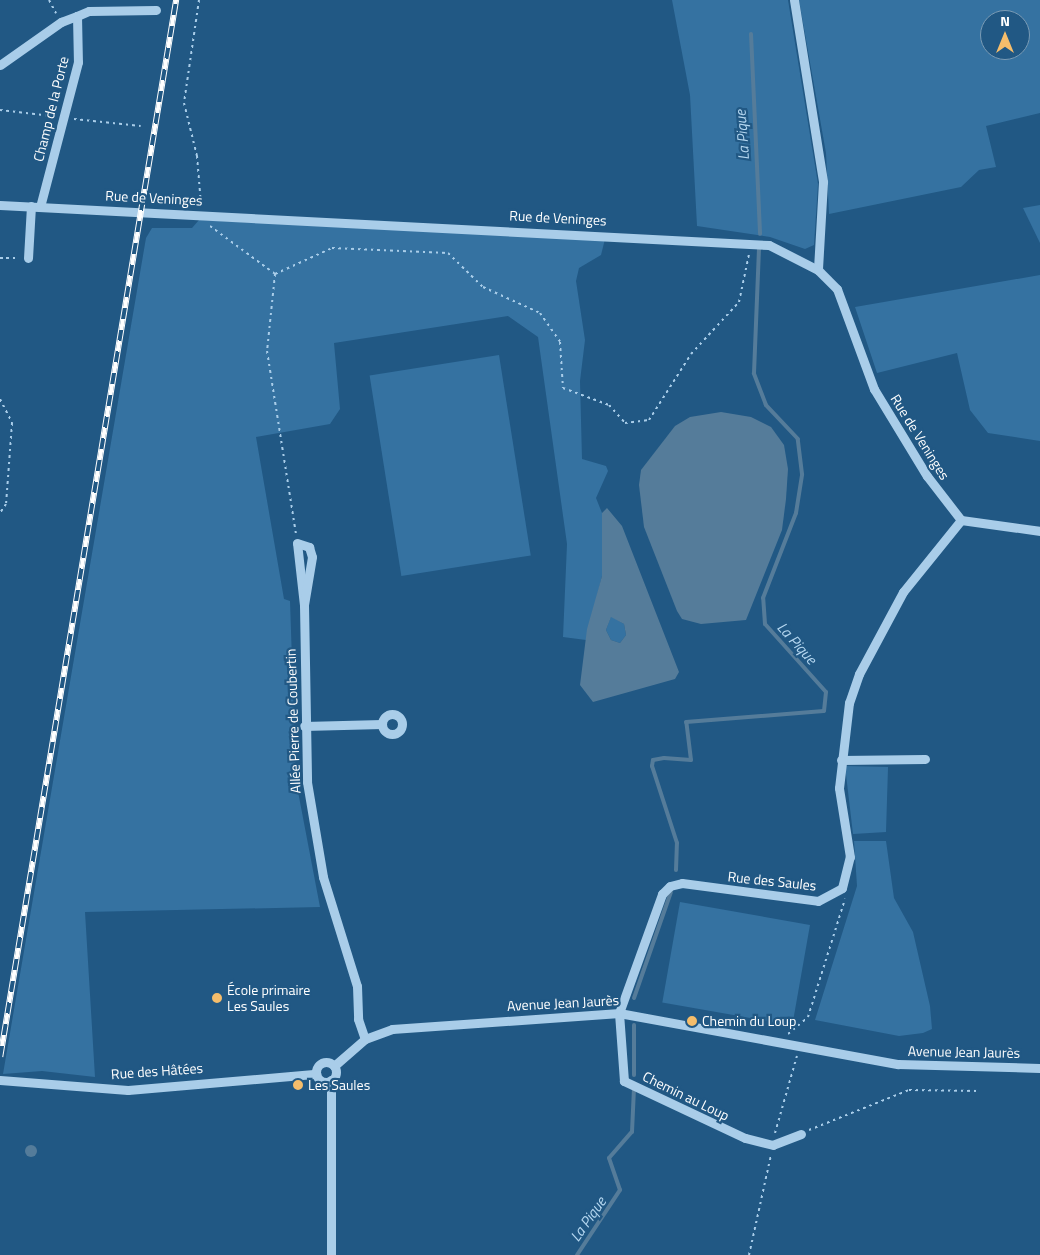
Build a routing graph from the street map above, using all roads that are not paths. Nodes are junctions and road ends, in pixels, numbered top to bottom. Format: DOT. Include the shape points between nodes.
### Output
graph roads {
  1 [pos="794,0"];
  2 [pos="156,10"];
  3 [pos="77,16"];
  4 [pos="0,65"];
  5 [pos="0,205"];
  6 [pos="36,207"];
  7 [pos="28,258"];
  8 [pos="818,270"];
  9 [pos="961,520"];
  10 [pos="1040,530"];
  11 [pos="304,605"];
  12 [pos="382,724"];
  13 [pos="304,726"];
  14 [pos="925,759"];
  15 [pos="841,760"];
  16 [pos="619,1013"];
  17 [pos="365,1039"];
  18 [pos="334,1066"];
  19 [pos="1040,1068"];
  20 [pos="316,1074"];
  21 [pos="0,1080"];
  22 [pos="331,1080"];
  23 [pos="801,1134"];
  24 [pos="332,1255"];
  1 -- 8 [label="street" via="816,112 823,182"];
  2 -- 3 [label="street" via="89,11"];
  3 -- 4 [label="street" via="61,22"];
  3 -- 6 [label="street, Champ de la Porte" via="78,62"];
  5 -- 6 [label="street, Rue de Veninges"];
  6 -- 7 [label="street, Champ de la Porte"];
  6 -- 8 [label="street, Rue de Veninges" via="751,243 769,245"];
  8 -- 9 [label="street, Rue de Veninges" via="837,289 874,389 896,429"];
  9 -- 10 [label="street"];
  9 -- 15 [label="street" via="919,569 871,651 849,703"];
  11 -- 11 [label="street, Allée Pierre de Coubertin" via="298,543 309,547 312,557"];
  11 -- 13 [label="street, Allée Pierre de Coubertin"];
  12 -- 13 [label="street"];
  13 -- 17 [label="street, Allée Pierre de Coubertin" via="306,782 323,877 357,986 358,1019"];
  14 -- 15 [label="street"];
  15 -- 16 [label="street, Rue des Saules" via="839,788 850,857 842,888 818,901 682,883 670,886 662,894"];
  16 -- 17 [label="street, Avenue Jean Jaurès" via="424,1024"];
  16 -- 19 [label="street, Avenue Jean Jaurès" via="898,1064"];
  16 -- 23 [label="street, Chemin au Loup" via="624,1081 745,1138 773,1145"];
  17 -- 18 [label="street, Avenue Jean Jaurès"];
  18 -- 20 [label="street" via="321,1062"];
  18 -- 22 [label="street"];
  20 -- 21 [label="street, Rue des Hâtées" via="128,1090"];
  20 -- 22 [label="street" via="321,1080"];
  22 -- 24 [label="street"];
}
